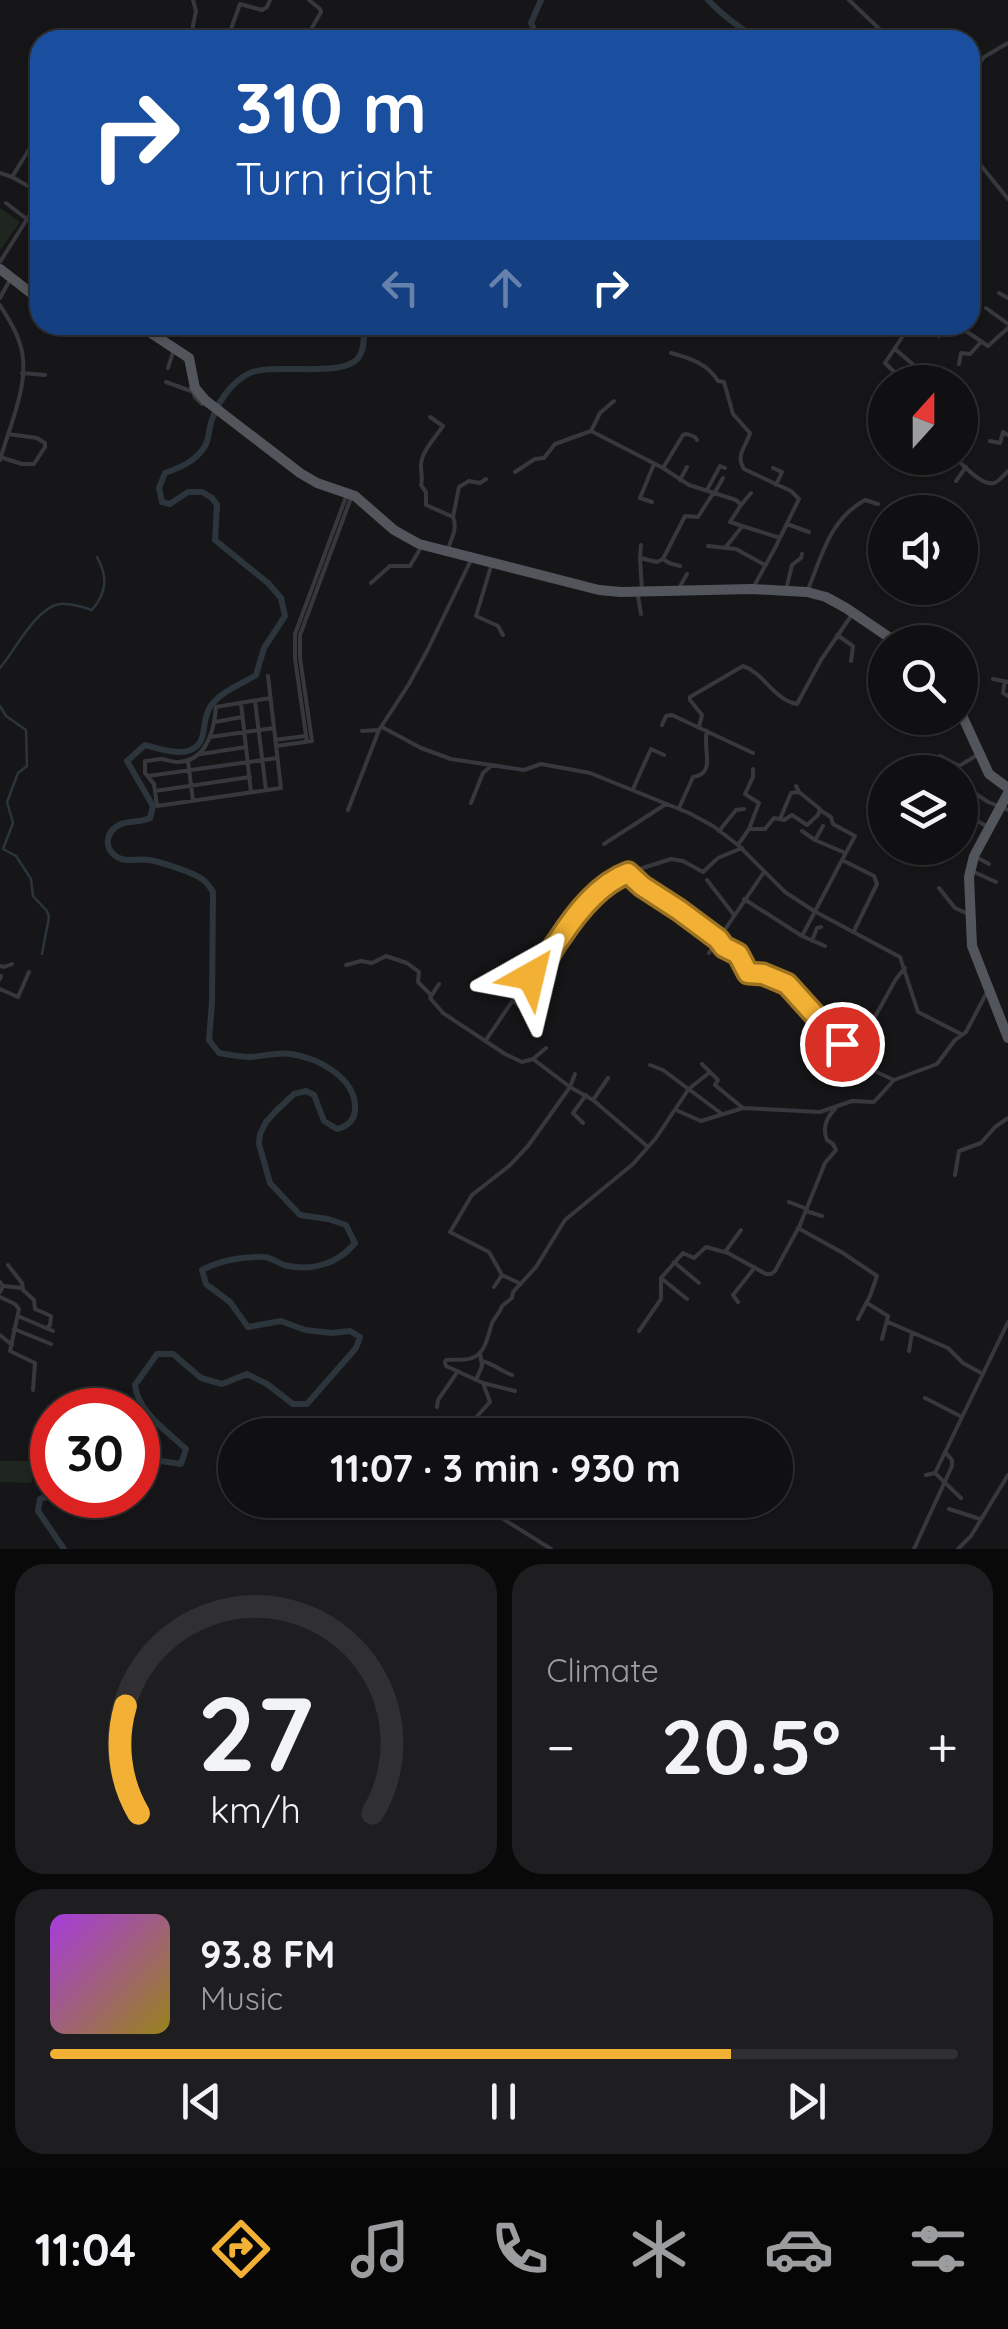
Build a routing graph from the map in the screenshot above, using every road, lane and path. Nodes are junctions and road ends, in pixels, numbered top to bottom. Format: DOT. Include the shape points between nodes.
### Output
graph roads {
  1 [pos="193,0"];
  2 [pos="270,0"];
  3 [pos="310,0"];
  4 [pos="849,0"];
  5 [pos="240,2"];
  6 [pos="192,30"];
  7 [pos="230,30"];
  8 [pos="311,30"];
  9 [pos="880,30"];
  10 [pos="1008,42"];
  11 [pos="980,62"];
  12 [pos="30,148"];
  13 [pos="980,164"];
  14 [pos="0,173"];
  15 [pos="12,177"];
  16 [pos="30,185"];
  17 [pos="1008,199"];
  18 [pos="6,203"];
  19 [pos="30,217"];
  20 [pos="28,220"];
  21 [pos="0,266"];
  22 [pos="11,278"];
  23 [pos="28,291"];
  24 [pos="998,294"];
  25 [pos="0,298"];
  26 [pos="1008,298"];
  27 [pos="0,305"];
  28 [pos="986,308"];
  29 [pos="1008,326"];
  30 [pos="154,335"];
  31 [pos="904,335"];
  32 [pos="971,335"];
  33 [pos="980,342"];
  34 [pos="175,348"];
  35 [pos="895,349"];
  36 [pos="671,353"];
  37 [pos="959,364"];
  38 [pos="887,365"];
  39 [pos="914,365"];
  40 [pos="168,368"];
  41 [pos="22,372"];
  42 [pos="44,374"];
  43 [pos="166,382"];
  44 [pos="192,384"];
  45 [pos="614,401"];
  46 [pos="430,417"];
  47 [pos="591,431"];
  48 [pos="1005,431"];
  49 [pos="8,434"];
  50 [pos="696,440"];
  51 [pos="990,441"];
  52 [pos="0,459"];
  53 [pos="654,464"];
  54 [pos="688,467"];
  55 [pos="664,468"];
  56 [pos="725,468"];
  57 [pos="774,468"];
  58 [pos="1008,471"];
  59 [pos="515,472"];
  60 [pos="960,475"];
  61 [pos="976,475"];
  62 [pos="722,478"];
  63 [pos="486,479"];
  64 [pos="680,480"];
  65 [pos="956,481"];
  66 [pos="776,485"];
  67 [pos="706,490"];
  68 [pos="714,492"];
  69 [pos="350,494"];
  70 [pos="750,494"];
  71 [pos="868,501"];
  72 [pos="652,502"];
  73 [pos="741,504"];
  74 [pos="453,517"];
  75 [pos="786,524"];
  76 [pos="742,527"];
  77 [pos="809,532"];
  78 [pos="780,538"];
  79 [pos="422,544"];
  80 [pos="641,545"];
  81 [pos="708,546"];
  82 [pos="725,548"];
  83 [pos="447,551"];
  84 [pos="802,554"];
  85 [pos="472,558"];
  86 [pos="640,558"];
  87 [pos="663,559"];
  88 [pos="492,563"];
  89 [pos="765,565"];
  90 [pos="680,566"];
  91 [pos="687,574"];
  92 [pos="371,584"];
  93 [pos="752,589"];
  94 [pos="678,590"];
  95 [pos="786,590"];
  96 [pos="640,591"];
  97 [pos="807,592"];
  98 [pos="853,613"];
  99 [pos="641,614"];
  100 [pos="871,625"];
  101 [pos="503,635"];
  102 [pos="838,635"];
  103 [pos="851,661"];
  104 [pos="268,676"];
  105 [pos="993,680"];
  106 [pos="1007,682"];
  107 [pos="1008,696"];
  108 [pos="270,698"];
  109 [pos="255,701"];
  110 [pos="240,703"];
  111 [pos="242,718"];
  112 [pos="214,722"];
  113 [pos="662,725"];
  114 [pos="700,727"];
  115 [pos="274,728"];
  116 [pos="380,729"];
  117 [pos="259,730"];
  118 [pos="707,730"];
  119 [pos="362,731"];
  120 [pos="244,732"];
  121 [pos="971,735"];
  122 [pos="210,737"];
  123 [pos="276,743"];
  124 [pos="246,747"];
  125 [pos="752,753"];
  126 [pos="200,754"];
  127 [pos="980,754"];
  128 [pos="664,755"];
  129 [pos="278,758"];
  130 [pos="262,760"];
  131 [pos="188,761"];
  132 [pos="248,762"];
  133 [pos="492,765"];
  134 [pos="754,769"];
  135 [pos="190,770"];
  136 [pos="148,776"];
  137 [pos="250,778"];
  138 [pos="192,786"];
  139 [pos="796,786"];
  140 [pos="632,789"];
  141 [pos="266,790"];
  142 [pos="1008,790"];
  143 [pos="154,791"];
  144 [pos="252,792"];
  145 [pos="800,792"];
  146 [pos="978,794"];
  147 [pos="194,801"];
  148 [pos="470,803"];
  149 [pos="666,804"];
  150 [pos="679,808"];
  151 [pos="744,809"];
  152 [pos="1004,809"];
  153 [pos="348,810"];
  154 [pos="820,810"];
  155 [pos="780,819"];
  156 [pos="978,822"];
  157 [pos="807,825"];
  158 [pos="824,826"];
  159 [pos="990,828"];
  160 [pos="749,829"];
  161 [pos="719,831"];
  162 [pos="802,831"];
  163 [pos="819,833"];
  164 [pos="815,840"];
  165 [pos="604,844"];
  166 [pos="740,847"];
  167 [pos="978,849"];
  168 [pos="843,852"];
  169 [pos="978,858"];
  170 [pos="842,860"];
  171 [pos="989,864"];
  172 [pos="971,865"];
  173 [pos="970,870"];
  174 [pos="764,872"];
  175 [pos="628,873"];
  176 [pos="707,880"];
  177 [pos="996,882"];
  178 [pos="939,888"];
  179 [pos="744,899"];
  180 [pos="814,911"];
  181 [pos="734,914"];
  182 [pos="970,914"];
  183 [pos="821,927"];
  184 [pos="854,931"];
  185 [pos="802,936"];
  186 [pos="718,939"];
  187 [pos="812,941"];
  188 [pos="825,946"];
  189 [pos="709,953"];
  190 [pos="12,964"];
  191 [pos="346,964"];
  192 [pos="0,966"];
  193 [pos="905,968"];
  194 [pos="29,972"];
  195 [pos="440,984"];
  196 [pos="0,989"];
  197 [pos="988,991"];
  198 [pos="431,995"];
  199 [pos="513,1001"];
  200 [pos="1003,1012"];
  201 [pos="544,1023"];
  202 [pos="803,1032"];
  203 [pos="960,1034"];
  204 [pos="1008,1038"];
  205 [pos="486,1040"];
  206 [pos="847,1044"];
  207 [pos="546,1048"];
  208 [pos="857,1049"];
  209 [pos="533,1059"];
  210 [pos="702,1064"];
  211 [pos="650,1065"];
  212 [pos="710,1072"];
  213 [pos="575,1074"];
  214 [pos="608,1078"];
  215 [pos="894,1080"];
  216 [pos="570,1087"];
  217 [pos="689,1090"];
  218 [pos="586,1095"];
  219 [pos="593,1100"];
  220 [pos="722,1102"];
  221 [pos="743,1108"];
  222 [pos="835,1109"];
  223 [pos="676,1110"];
  224 [pos="722,1114"];
  225 [pos="1008,1118"];
  226 [pos="583,1123"];
  227 [pos="648,1147"];
  228 [pos="956,1175"];
  229 [pos="789,1202"];
  230 [pos="806,1210"];
  231 [pos="822,1216"];
  232 [pos="798,1228"];
  233 [pos="742,1230"];
  234 [pos="726,1252"];
  235 [pos="674,1262"];
  236 [pos="8,1265"];
  237 [pos="756,1267"];
  238 [pos="502,1276"];
  239 [pos="661,1278"];
  240 [pos="699,1283"];
  241 [pos="521,1284"];
  242 [pos="22,1288"];
  243 [pos="494,1288"];
  244 [pos="1,1289"];
  245 [pos="687,1299"];
  246 [pos="738,1302"];
  247 [pos="867,1302"];
  248 [pos="18,1316"];
  249 [pos="858,1319"];
  250 [pos="888,1322"];
  251 [pos="1008,1322"];
  252 [pos="14,1328"];
  253 [pos="640,1331"];
  254 [pos="912,1333"];
  255 [pos="0,1334"];
  256 [pos="882,1339"];
  257 [pos="52,1344"];
  258 [pos="12,1346"];
  259 [pos="909,1351"];
  260 [pos="480,1352"];
  261 [pos="482,1361"];
  262 [pos="458,1371"];
  263 [pos="983,1374"];
  264 [pos="512,1375"];
  265 [pos="476,1380"];
  266 [pos="484,1382"];
  267 [pos="498,1385"];
  268 [pos="33,1388"];
  269 [pos="515,1391"];
  270 [pos="495,1392"];
  271 [pos="925,1398"];
  272 [pos="436,1407"];
  273 [pos="962,1416"];
  274 [pos="475,1418"];
  275 [pos="945,1452"];
  276 [pos="935,1473"];
  277 [pos="926,1475"];
  278 [pos="1008,1475"];
  279 [pos="944,1481"];
  280 [pos="961,1498"];
  281 [pos="949,1509"];
  282 [pos="502,1518"];
  283 [pos="980,1519"];
  284 [pos="551,1549"];
  285 [pos="914,1549"];
  286 [pos="958,1549"];
  1 -- 6 [label="street"];
  2 -- 5 [label="street" via="262,10"];
  3 -- 8 [label="street" via="321,12"];
  4 -- 9 [label="street"];
  5 -- 7 [label="street"];
  10 -- 11 [label="street"];
  12 -- 15 [label="street"];
  13 -- 17 [label="street"];
  14 -- 15 [label="street"];
  15 -- 16 [label="street"];
  18 -- 20 [label="street"];
  19 -- 20 [label="street"];
  20 -- 21 [label="street"];
  21 -- 22 [label="main road"];
  22 -- 23 [label="main road"];
  22 -- 25 [label="street"];
  24 -- 26 [label="street"];
  27 -- 41 [label="street" via="21,345"];
  28 -- 29 [label="street"];
  29 -- 33 [label="street" via="989,345"];
  30 -- 34 [label="main road"];
  31 -- 35 [label="street"];
  32 -- 33 [label="street"];
  33 -- 37 [label="street" via="970,354 961,353"];
  34 -- 40 [label="street"];
  34 -- 44 [label="main road" via="191,360"];
  35 -- 38 [label="street"];
  35 -- 39 [label="street"];
  36 -- 66 [label="street" via="724,382 733,414 750,433 741,464"];
  41 -- 42 [label="street"];
  41 -- 49 [label="street"];
  43 -- 44 [label="street"];
  44 -- 69 [label="main road" via="202,401 312,480"];
  45 -- 47 [label="street"];
  46 -- 74 [label="street" via="442,426 421,463 425,504"];
  47 -- 53 [label="street"];
  47 -- 59 [label="street" via="554,444"];
  48 -- 51 [label="street" via="1000,443"];
  49 -- 52 [label="street"];
  49 -- 52 [label="street" via="37,438 45,447 34,464"];
  50 -- 55 [label="street" via="683,435"];
  53 -- 55 [label="street"];
  53 -- 72 [label="street" via="640,498"];
  54 -- 64 [label="street"];
  55 -- 64 [label="street"];
  56 -- 67 [label="street" via="720,466"];
  57 -- 66 [label="street" via="782,472"];
  58 -- 61 [label="street" via="994,484"];
  60 -- 65 [label="street"];
  62 -- 68 [label="street"];
  63 -- 74 [label="street" via="459,487"];
  64 -- 67 [label="street"];
  66 -- 75 [label="street" via="799,498"];
  67 -- 68 [label="street"];
  68 -- 73 [label="street"];
  68 -- 87 [label="street" via="698,516 685,516"];
  69 -- 79 [label="main road" via="404,538"];
  69 -- 123 [label="street" via="295,634 308,738"];
  70 -- 73 [label="street"];
  71 -- 97 [label="street" via="841,517"];
  73 -- 76 [label="street" via="730,522"];
  74 -- 83 [label="street"];
  75 -- 77 [label="street"];
  75 -- 78 [label="street"];
  76 -- 78 [label="street"];
  76 -- 82 [label="street"];
  78 -- 89 [label="street"];
  79 -- 83 [label="main road"];
  79 -- 92 [label="street" via="410,566 390,566"];
  80 -- 86 [label="street"];
  81 -- 82 [label="street"];
  82 -- 89 [label="street"];
  83 -- 85 [label="main road"];
  84 -- 95 [label="street" via="792,564"];
  85 -- 88 [label="main road"];
  85 -- 116 [label="street"];
  86 -- 87 [label="street"];
  86 -- 96 [label="street"];
  87 -- 90 [label="street"];
  88 -- 96 [label="main road" via="599,590"];
  88 -- 101 [label="street" via="476,616"];
  89 -- 93 [label="street"];
  91 -- 94 [label="street"];
  93 -- 94 [label="main road"];
  93 -- 95 [label="main road"];
  94 -- 96 [label="main road"];
  95 -- 97 [label="main road"];
  96 -- 99 [label="street"];
  97 -- 98 [label="main road"];
  98 -- 100 [label="main road"];
  98 -- 102 [label="street"];
  102 -- 103 [label="street" via="854,647"];
  102 -- 114 [label="street" via="797,704 742,666 690,699 702,716"];
  104 -- 108 [label="street"];
  105 -- 106 [label="street"];
  106 -- 107 [label="street"];
  108 -- 109 [label="street"];
  108 -- 115 [label="street"];
  109 -- 110 [label="street"];
  109 -- 117 [label="street"];
  110 -- 111 [label="street"];
  110 -- 112 [label="street" via="216,706"];
  111 -- 112 [label="street"];
  111 -- 120 [label="street"];
  112 -- 122 [label="street"];
  113 -- 114 [label="street" via="669,715"];
  114 -- 118 [label="street"];
  115 -- 117 [label="street"];
  115 -- 123 [label="street"];
  116 -- 119 [label="street"];
  116 -- 133 [label="street" via="450,758"];
  116 -- 153 [label="street"];
  117 -- 120 [label="street"];
  117 -- 130 [label="street"];
  118 -- 125 [label="street"];
  118 -- 150 [label="street" via="705,772 692,777"];
  120 -- 122 [label="street"];
  120 -- 124 [label="street"];
  121 -- 127 [label="main road"];
  122 -- 126 [label="street"];
  123 -- 129 [label="street"];
  124 -- 126 [label="street"];
  124 -- 132 [label="street"];
  126 -- 131 [label="street"];
  127 -- 142 [label="main road" via="991,777"];
  128 -- 140 [label="street" via="652,748"];
  129 -- 130 [label="street"];
  129 -- 141 [label="street" via="281,788"];
  130 -- 132 [label="street"];
  130 -- 141 [label="street"];
  131 -- 135 [label="street"];
  131 -- 136 [label="street" via="146,762"];
  132 -- 135 [label="street"];
  132 -- 137 [label="street"];
  133 -- 140 [label="street" via="551,765"];
  133 -- 148 [label="street"];
  134 -- 160 [label="street" via="744,794 759,803"];
  135 -- 136 [label="street"];
  135 -- 138 [label="street"];
  136 -- 143 [label="street"];
  137 -- 138 [label="street"];
  137 -- 144 [label="street"];
  138 -- 143 [label="street"];
  138 -- 147 [label="street"];
  139 -- 145 [label="street"];
  140 -- 149 [label="street"];
  141 -- 144 [label="street"];
  142 -- 152 [label="main road"];
  143 -- 147 [label="street" via="157,806"];
  144 -- 147 [label="street"];
  145 -- 154 [label="street"];
  145 -- 155 [label="street" via="792,793"];
  146 -- 152 [label="street"];
  149 -- 150 [label="street"];
  149 -- 165 [label="street"];
  150 -- 161 [label="street"];
  151 -- 161 [label="street"];
  152 -- 159 [label="main road"];
  154 -- 157 [label="street"];
  154 -- 170 [label="street" via="854,836"];
  155 -- 157 [label="street" via="792,815"];
  155 -- 160 [label="street"];
  156 -- 159 [label="street"];
  157 -- 163 [label="street"];
  158 -- 163 [label="street"];
  159 -- 167 [label="main road"];
  160 -- 166 [label="street"];
  161 -- 166 [label="street"];
  162 -- 164 [label="street"];
  163 -- 164 [label="street"];
  164 -- 168 [label="street"];
  166 -- 174 [label="street"];
  166 -- 175 [label="street" via="705,872 671,860"];
  169 -- 171 [label="street"];
  170 -- 180 [label="street"];
  170 -- 184 [label="street" via="877,880"];
  172 -- 173 [label="main road"];
  173 -- 177 [label="street"];
  173 -- 182 [label="main road"];
  174 -- 179 [label="street"];
  174 -- 180 [label="street"];
  175 -- 186 [label="street"];
  175 -- 199 [label="street" via="590,899"];
  176 -- 181 [label="street"];
  178 -- 182 [label="street" via="954,908"];
  179 -- 181 [label="street"];
  179 -- 185 [label="street"];
  180 -- 184 [label="street"];
  180 -- 185 [label="street"];
  181 -- 186 [label="street"];
  182 -- 197 [label="main road" via="972,946"];
  183 -- 187 [label="street"];
  184 -- 193 [label="street" via="900,957"];
  185 -- 187 [label="street"];
  186 -- 189 [label="street"];
  186 -- 206 [label="street" via="748,973 787,984"];
  187 -- 188 [label="street"];
  190 -- 192 [label="street"];
  191 -- 198 [label="street" via="396,959 419,972 418,982"];
  193 -- 203 [label="street" via="918,1012"];
  193 -- 208 [label="street"];
  194 -- 196 [label="street" via="18,998"];
  195 -- 198 [label="street"];
  197 -- 200 [label="main road"];
  197 -- 203 [label="street"];
  198 -- 205 [label="street" via="443,1013"];
  199 -- 201 [label="street"];
  199 -- 205 [label="street"];
  200 -- 204 [label="main road"];
  202 -- 206 [label="street"];
  203 -- 215 [label="street" via="934,1066"];
  205 -- 209 [label="street" via="519,1061"];
  206 -- 208 [label="street"];
  207 -- 209 [label="street"];
  208 -- 215 [label="street" via="859,1064"];
  209 -- 216 [label="street"];
  210 -- 212 [label="street"];
  211 -- 217 [label="street"];
  212 -- 217 [label="street"];
  212 -- 220 [label="street"];
  213 -- 216 [label="street"];
  214 -- 219 [label="street"];
  215 -- 222 [label="street" via="874,1102 852,1100"];
  216 -- 218 [label="street"];
  216 -- 238 [label="street" via="528,1146 472,1196 450,1232 488,1252"];
  217 -- 220 [label="street"];
  217 -- 223 [label="street"];
  218 -- 219 [label="street"];
  218 -- 226 [label="street" via="573,1113"];
  219 -- 227 [label="street"];
  220 -- 221 [label="street"];
  220 -- 224 [label="street"];
  221 -- 222 [label="street"];
  221 -- 224 [label="street"];
  222 -- 230 [label="street" via="824,1129 836,1150"];
  223 -- 224 [label="street" via="699,1121"];
  223 -- 227 [label="street"];
  225 -- 228 [label="street" via="981,1144 959,1150"];
  227 -- 241 [label="street" via="570,1214"];
  229 -- 230 [label="street"];
  230 -- 231 [label="street"];
  230 -- 232 [label="street"];
  232 -- 237 [label="street" via="775,1271"];
  232 -- 247 [label="street" via="876,1275"];
  233 -- 234 [label="street"];
  234 -- 235 [label="street" via="704,1247 696,1257 683,1253"];
  234 -- 237 [label="street"];
  235 -- 239 [label="street"];
  235 -- 240 [label="street"];
  236 -- 242 [label="street"];
  237 -- 246 [label="street" via="733,1295"];
  238 -- 241 [label="street"];
  238 -- 243 [label="street"];
  239 -- 245 [label="street"];
  239 -- 253 [label="street" via="661,1299"];
  241 -- 260 [label="street" via="501,1307"];
  242 -- 244 [label="street"];
  242 -- 248 [label="street" via="35,1309 52,1316 50,1329"];
  244 -- 248 [label="street" via="19,1308"];
  247 -- 249 [label="street"];
  247 -- 250 [label="street" via="886,1313"];
  248 -- 252 [label="street"];
  250 -- 254 [label="street"];
  250 -- 256 [label="street"];
  251 -- 263 [label="street"];
  252 -- 257 [label="street"];
  252 -- 258 [label="street"];
  254 -- 259 [label="street"];
  254 -- 263 [label="street" via="948,1348"];
  255 -- 258 [label="street"];
  258 -- 268 [label="street" via="35,1363"];
  260 -- 261 [label="street"];
  260 -- 262 [label="street" via="446,1360 445,1366"];
  261 -- 264 [label="street"];
  261 -- 265 [label="street"];
  262 -- 265 [label="street"];
  262 -- 272 [label="street"];
  263 -- 273 [label="street"];
  265 -- 266 [label="street"];
  266 -- 267 [label="street"];
  266 -- 274 [label="street" via="490,1402"];
  267 -- 269 [label="street"];
  267 -- 270 [label="street"];
  271 -- 273 [label="street"];
  273 -- 275 [label="street"];
  275 -- 276 [label="street"];
  275 -- 279 [label="street" via="953,1462"];
  276 -- 277 [label="street"];
  276 -- 279 [label="street"];
  278 -- 283 [label="street"];
  279 -- 280 [label="street"];
  279 -- 285 [label="street"];
  281 -- 283 [label="street"];
  282 -- 284 [label="street"];
  283 -- 286 [label="street"];
}
